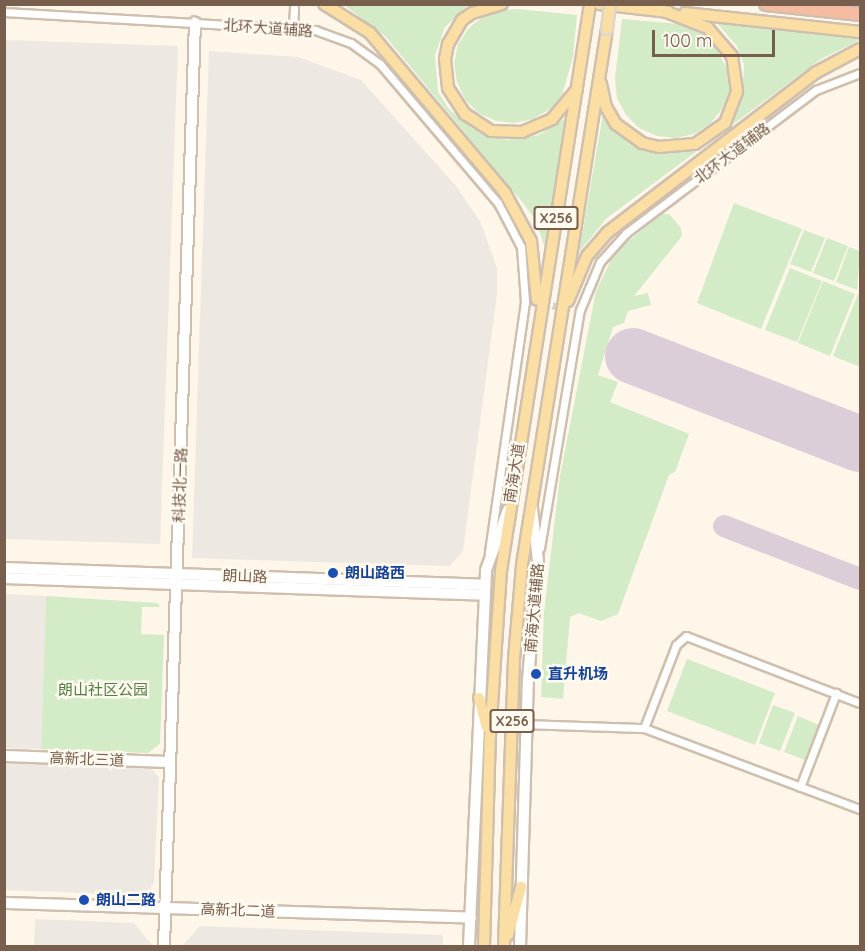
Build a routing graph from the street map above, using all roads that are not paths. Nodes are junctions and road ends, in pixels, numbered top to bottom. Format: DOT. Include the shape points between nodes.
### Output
graph roads {
  1 [pos="324,4"];
  2 [pos="502,4"];
  3 [pos="590,4"];
  4 [pos="599,4"];
  5 [pos="610,4"];
  6 [pos="766,4"];
  7 [pos="294,7"];
  8 [pos="664,11"];
  9 [pos="4,12"];
  10 [pos="861,14"];
  11 [pos="195,23"];
  12 [pos="293,27"];
  13 [pos="861,32"];
  14 [pos="861,49"];
  15 [pos="600,73"];
  16 [pos="861,73"];
  17 [pos="580,81"];
  18 [pos="576,309"];
  19 [pos="555,348"];
  20 [pos="533,355"];
  21 [pos="531,496"];
  22 [pos="509,504"];
  23 [pos="538,561"];
  24 [pos="4,568"];
  25 [pos="486,570"];
  26 [pos="4,578"];
  27 [pos="177,579"];
  28 [pos="485,590"];
  29 [pos="836,693"];
  30 [pos="479,698"];
  31 [pos="861,703"];
  32 [pos="526,724"];
  33 [pos="644,728"];
  34 [pos="490,736"];
  35 [pos="4,756"];
  36 [pos="170,762"];
  37 [pos="800,787"];
  38 [pos="861,809"];
  39 [pos="521,887"];
  40 [pos="4,903"];
  41 [pos="165,908"];
  42 [pos="471,918"];
  43 [pos="164,946"];
  44 [pos="469,946"];
  45 [pos="483,946"];
  46 [pos="504,946"];
  47 [pos="520,946"];
  1 -- 20 [label="main road" via="357,22 388,53 516,208 531,241 535,265"];
  2 -- 17 [label="main road" via="462,20 448,44 448,88 465,114 491,131 522,132 552,119 574,95"];
  3 -- 17 [label="main road, 南海大道 / X256"];
  4 -- 8 [label="main road"];
  5 -- 15 [label="main road, 南海大道 / X256, bridge"];
  6 -- 10 [label="highway"];
  7 -- 12 [label="street"];
  8 -- 13 [label="main road"];
  8 -- 15 [label="main road" via="708,28 732,56 737,91 725,123 695,144 658,147 642,143 616,124 606,107"];
  9 -- 11 [label="street, 北环大道辅路"];
  11 -- 12 [label="street, 北环大道辅路"];
  11 -- 27 [label="main road, 科技北一路"];
  12 -- 25 [label="street, 北环大道辅路" via="334,35 367,53 513,226 529,302"];
  14 -- 19 [label="main road" via="815,73 608,232 587,256 574,282"];
  15 -- 19 [label="main road, 南海大道 / X256"];
  16 -- 18 [label="street, 北环大道辅路" via="816,90 626,233 600,262"];
  17 -- 20 [label="main road, 南海大道 / X256"];
  18 -- 23 [label="street, 南海大道辅路"];
  19 -- 21 [label="main road, 南海大道 / X256"];
  20 -- 22 [label="main road, 南海大道 / X256"];
  21 -- 23 [label="main road, 南海大道"];
  21 -- 46 [label="main road, 南海大道 / X256" via="514,659"];
  22 -- 25 [label="main road"];
  22 -- 34 [label="main road, 南海大道 / X256"];
  23 -- 32 [label="main road, 南海大道辅路"];
  24 -- 27 [label="main road, 朗山路"];
  25 -- 28 [label="main road"];
  26 -- 27 [label="main road, 朗山路"];
  27 -- 28 [label="main road, 朗山路"];
  27 -- 36 [label="main road, 科技北一路"];
  28 -- 30 [label="main road"];
  29 -- 31 [label="street"];
  29 -- 33 [label="street" via="686,636 676,645"];
  29 -- 37 [label="street"];
  30 -- 34 [label="main road"];
  30 -- 42 [label="main road"];
  32 -- 33 [label="street"];
  32 -- 39 [label="main road, 南海大道辅路"];
  33 -- 37 [label="street"];
  34 -- 45 [label="main road, 南海大道 / X256"];
  35 -- 36 [label="main road, 高新北三道"];
  36 -- 41 [label="main road, 科技北一路"];
  37 -- 38 [label="street"];
  39 -- 46 [label="main road"];
  39 -- 47 [label="main road, 南海大道辅路"];
  40 -- 41 [label="main road, 高新北二道"];
  41 -- 42 [label="main road, 高新北二道"];
  41 -- 43 [label="main road, 科技北一路"];
  42 -- 44 [label="main road"];
}
